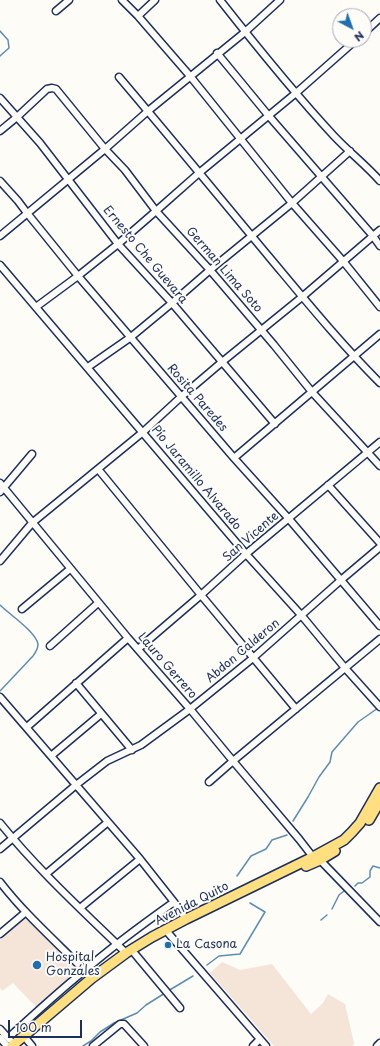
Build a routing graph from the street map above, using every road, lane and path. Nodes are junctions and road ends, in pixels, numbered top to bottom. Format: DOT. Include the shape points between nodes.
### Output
graph roads {
  1 [pos="69,0"];
  2 [pos="122,0"];
  3 [pos="156,0"];
  4 [pos="220,0"];
  5 [pos="280,0"];
  6 [pos="56,11"];
  7 [pos="138,16"];
  8 [pos="380,18"];
  9 [pos="372,26"];
  10 [pos="245,32"];
  11 [pos="347,48"];
  12 [pos="217,53"];
  13 [pos="190,76"];
  14 [pos="119,77"];
  15 [pos="296,93"];
  16 [pos="0,98"];
  17 [pos="148,111"];
  18 [pos="268,115"];
  19 [pos="17,117"];
  20 [pos="0,131"];
  21 [pos="240,139"];
  22 [pos="105,149"];
  23 [pos="350,151"];
  24 [pos="199,173"];
  25 [pos="321,177"];
  26 [pos="68,180"];
  27 [pos="0,181"];
  28 [pos="380,181"];
  29 [pos="292,203"];
  30 [pos="156,211"];
  31 [pos="27,213"];
  32 [pos="380,230"];
  33 [pos="0,236"];
  34 [pos="373,236"];
  35 [pos="251,237"];
  36 [pos="118,244"];
  37 [pos="380,246"];
  38 [pos="343,261"];
  39 [pos="0,265"];
  40 [pos="210,270"];
  41 [pos="78,276"];
  42 [pos="302,297"];
  43 [pos="172,303"];
  44 [pos="380,306"];
  45 [pos="36,307"];
  46 [pos="262,331"];
  47 [pos="380,334"];
  48 [pos="131,337"];
  49 [pos="354,356"];
  50 [pos="222,362"];
  51 [pos="88,367"];
  52 [pos="380,383"];
  53 [pos="312,392"];
  54 [pos="182,396"];
  55 [pos="275,424"];
  56 [pos="143,432"];
  57 [pos="380,442"];
  58 [pos="367,452"];
  59 [pos="32,454"];
  60 [pos="234,458"];
  61 [pos="380,466"];
  62 [pos="98,469"];
  63 [pos="328,485"];
  64 [pos="1,488"];
  65 [pos="289,519"];
  66 [pos="32,523"];
  67 [pos="380,543"];
  68 [pos="380,547"];
  69 [pos="246,554"];
  70 [pos="0,561"];
  71 [pos="70,569"];
  72 [pos="341,580"];
  73 [pos="201,595"];
  74 [pos="98,602"];
  75 [pos="22,609"];
  76 [pos="302,616"];
  77 [pos="380,626"];
  78 [pos="128,638"];
  79 [pos="380,639"];
  80 [pos="50,646"];
  81 [pos="138,649"];
  82 [pos="253,658"];
  83 [pos="345,668"];
  84 [pos="76,683"];
  85 [pos="0,697"];
  86 [pos="378,705"];
  87 [pos="190,709"];
  88 [pos="296,709"];
  89 [pos="101,714"];
  90 [pos="27,728"];
  91 [pos="132,750"];
  92 [pos="51,756"];
  93 [pos="232,761"];
  94 [pos="209,782"];
  95 [pos="76,785"];
  96 [pos="380,788"];
  97 [pos="380,801"];
  98 [pos="108,822"];
  99 [pos="0,823"];
  100 [pos="12,838"];
  101 [pos="0,848"];
  102 [pos="140,859"];
  103 [pos="316,859"];
  104 [pos="46,874"];
  105 [pos="0,882"];
  106 [pos="174,902"];
  107 [pos="80,908"];
  108 [pos="26,912"];
  109 [pos="186,919"];
  110 [pos="380,922"];
  111 [pos="0,934"];
  112 [pos="169,934"];
  113 [pos="116,944"];
  114 [pos="130,954"];
  115 [pos="84,970"];
  116 [pos="92,978"];
  117 [pos="180,1008"];
  118 [pos="0,1029"];
  119 [pos="0,1038"];
  120 [pos="260,1039"];
  121 [pos="17,1044"];
  122 [pos="380,1044"];
  123 [pos="93,1046"];
  124 [pos="144,1046"];
  125 [pos="253,1046"];
  126 [pos="266,1046"];
  127 [pos="377,1046"];
  1 -- 6 [label="street"];
  2 -- 7 [label="street"];
  3 -- 7 [label="street"];
  4 -- 10 [label="street"];
  5 -- 10 [label="street"];
  7 -- 13 [label="street"];
  8 -- 9 [label="street"];
  10 -- 12 [label="street"];
  10 -- 15 [label="street"];
  11 -- 15 [label="street"];
  12 -- 13 [label="street"];
  12 -- 18 [label="street"];
  13 -- 17 [label="street"];
  13 -- 21 [label="street"];
  14 -- 17 [label="street"];
  15 -- 18 [label="street"];
  15 -- 23 [label="street"];
  16 -- 19 [label="street, Ernesto Che Guevara"];
  17 -- 22 [label="street"];
  17 -- 24 [label="street"];
  18 -- 21 [label="street"];
  18 -- 25 [label="street"];
  19 -- 20 [label="street"];
  19 -- 22 [label="street, German Lima Soto" via="48,89 56,89"];
  19 -- 26 [label="street, Ernesto Che Guevara"];
  21 -- 24 [label="street"];
  21 -- 29 [label="street"];
  22 -- 26 [label="street"];
  22 -- 30 [label="street, German Lima Soto" via="125,170"];
  23 -- 25 [label="street"];
  23 -- 28 [label="street"];
  24 -- 30 [label="street"];
  24 -- 35 [label="street"];
  25 -- 29 [label="street"];
  25 -- 34 [label="street"];
  26 -- 31 [label="street"];
  26 -- 36 [label="street, Ernesto Che Guevara"];
  27 -- 31 [label="street, Rosita Paredes"];
  29 -- 35 [label="street"];
  29 -- 38 [label="street"];
  30 -- 36 [label="street"];
  30 -- 40 [label="street, German Lima Soto"];
  31 -- 33 [label="street"];
  31 -- 41 [label="street, Rosita Paredes"];
  32 -- 34 [label="street"];
  34 -- 37 [label="street"];
  34 -- 38 [label="street"];
  35 -- 40 [label="street"];
  35 -- 42 [label="street"];
  36 -- 41 [label="street"];
  36 -- 43 [label="street, Ernesto Che Guevara"];
  38 -- 42 [label="street"];
  38 -- 44 [label="street"];
  39 -- 45 [label="street, Pío Jaramillo Alvarado"];
  40 -- 43 [label="street"];
  40 -- 46 [label="street, German Lima Soto"];
  41 -- 45 [label="street"];
  41 -- 48 [label="street, Rosita Paredes"];
  42 -- 46 [label="street"];
  42 -- 49 [label="street"];
  43 -- 48 [label="street"];
  43 -- 50 [label="street, Ernesto Che Guevara"];
  45 -- 51 [label="street, Pío Jaramillo Alvarado"];
  46 -- 50 [label="street"];
  46 -- 53 [label="street, German Lima Soto"];
  47 -- 49 [label="street"];
  48 -- 51 [label="street"];
  48 -- 54 [label="street, Rosita Paredes"];
  49 -- 52 [label="street"];
  49 -- 53 [label="street"];
  50 -- 54 [label="street"];
  50 -- 55 [label="street, Ernesto Che Guevara"];
  51 -- 56 [label="street, Pío Jaramillo Alvarado"];
  53 -- 55 [label="street"];
  53 -- 58 [label="street, German Lima Soto"];
  54 -- 56 [label="street"];
  54 -- 60 [label="street, Rosita Paredes"];
  55 -- 60 [label="street"];
  56 -- 62 [label="street"];
  56 -- 69 [label="street, Pío Jaramillo Alvarado"];
  57 -- 58 [label="street, San Vicente"];
  58 -- 61 [label="street, German Lima Soto"];
  58 -- 63 [label="street, San Vicente"];
  59 -- 64 [label="street"];
  60 -- 65 [label="street, Rosita Paredes"];
  62 -- 66 [label="street"];
  62 -- 73 [label="street"];
  63 -- 65 [label="street, San Vicente"];
  63 -- 67 [label="street"];
  64 -- 66 [label="street, Lauro Gerrero"];
  65 -- 69 [label="street, San Vicente"];
  65 -- 72 [label="street, Rosita Paredes"];
  66 -- 70 [label="street"];
  66 -- 71 [label="street, Lauro Gerrero"];
  68 -- 72 [label="street, Abdon Calderon"];
  69 -- 73 [label="street, San Vicente"];
  69 -- 76 [label="street, Pío Jaramillo Alvarado"];
  71 -- 74 [label="street, Lauro Gerrero"];
  71 -- 75 [label="street"];
  72 -- 76 [label="street, Abdon Calderon"];
  72 -- 77 [label="street, Rosita Paredes"];
  73 -- 81 [label="street, San Vicente"];
  73 -- 82 [label="street"];
  74 -- 78 [label="street, Lauro Gerrero"];
  74 -- 80 [label="street"];
  76 -- 82 [label="street, Abdon Calderon"];
  76 -- 83 [label="street, Pío Jaramillo Alvarado"];
  78 -- 81 [label="street, Lauro Gerrero"];
  78 -- 84 [label="street"];
  79 -- 83 [label="street"];
  81 -- 87 [label="street, Lauro Gerrero"];
  82 -- 87 [label="street, Abdon Calderon"];
  82 -- 88 [label="street"];
  83 -- 86 [label="street, Pío Jaramillo Alvarado"];
  83 -- 88 [label="street"];
  84 -- 89 [label="street"];
  84 -- 90 [label="street"];
  85 -- 90 [label="street"];
  87 -- 91 [label="street, Abdon Calderon"];
  87 -- 93 [label="street, Lauro Gerrero"];
  88 -- 93 [label="street"];
  89 -- 91 [label="street"];
  89 -- 92 [label="street"];
  90 -- 92 [label="street"];
  91 -- 95 [label="street, Abdon Calderon" via="107,761"];
  92 -- 95 [label="street"];
  93 -- 94 [label="street"];
  93 -- 103 [label="street, Lauro Gerrero"];
  95 -- 98 [label="street"];
  95 -- 100 [label="street, Abdon Calderon"];
  96 -- 103 [label="highway, Avenida Quito" via="352,832"];
  97 -- 103 [label="highway, Avenida Quito" via="356,837 348,844"];
  98 -- 102 [label="street"];
  98 -- 104 [label="street"];
  99 -- 100 [label="street"];
  100 -- 101 [label="street, Abdon Calderon"];
  100 -- 104 [label="street"];
  102 -- 106 [label="street"];
  102 -- 107 [label="street"];
  103 -- 109 [label="highway, Avenida Quito"];
  103 -- 110 [label="street, Lauro Gerrero"];
  103 -- 112 [label="highway, Avenida Quito" via="305,867"];
  104 -- 107 [label="street"];
  105 -- 108 [label="street"];
  106 -- 109 [label="street"];
  106 -- 113 [label="street"];
  107 -- 113 [label="street"];
  108 -- 111 [label="street"];
  108 -- 115 [label="street"];
  109 -- 114 [label="highway, Avenida Quito" via="152,937"];
  112 -- 114 [label="highway, Avenida Quito"];
  112 -- 120 [label="street"];
  113 -- 114 [label="street"];
  113 -- 115 [label="street"];
  114 -- 116 [label="highway, Avenida Quito"];
  114 -- 117 [label="street"];
  114 -- 121 [label="highway, Avenida Quito"];
  115 -- 116 [label="street"];
  115 -- 121 [label="street" via="45,1003"];
  116 -- 121 [label="highway, Avenida Quito"];
  118 -- 121 [label="street"];
  119 -- 121 [label="street"];
  120 -- 125 [label="street"];
  120 -- 126 [label="street"];
  122 -- 127 [label="street"];
  123 -- 124 [label="street" via="123,1023"];
}
